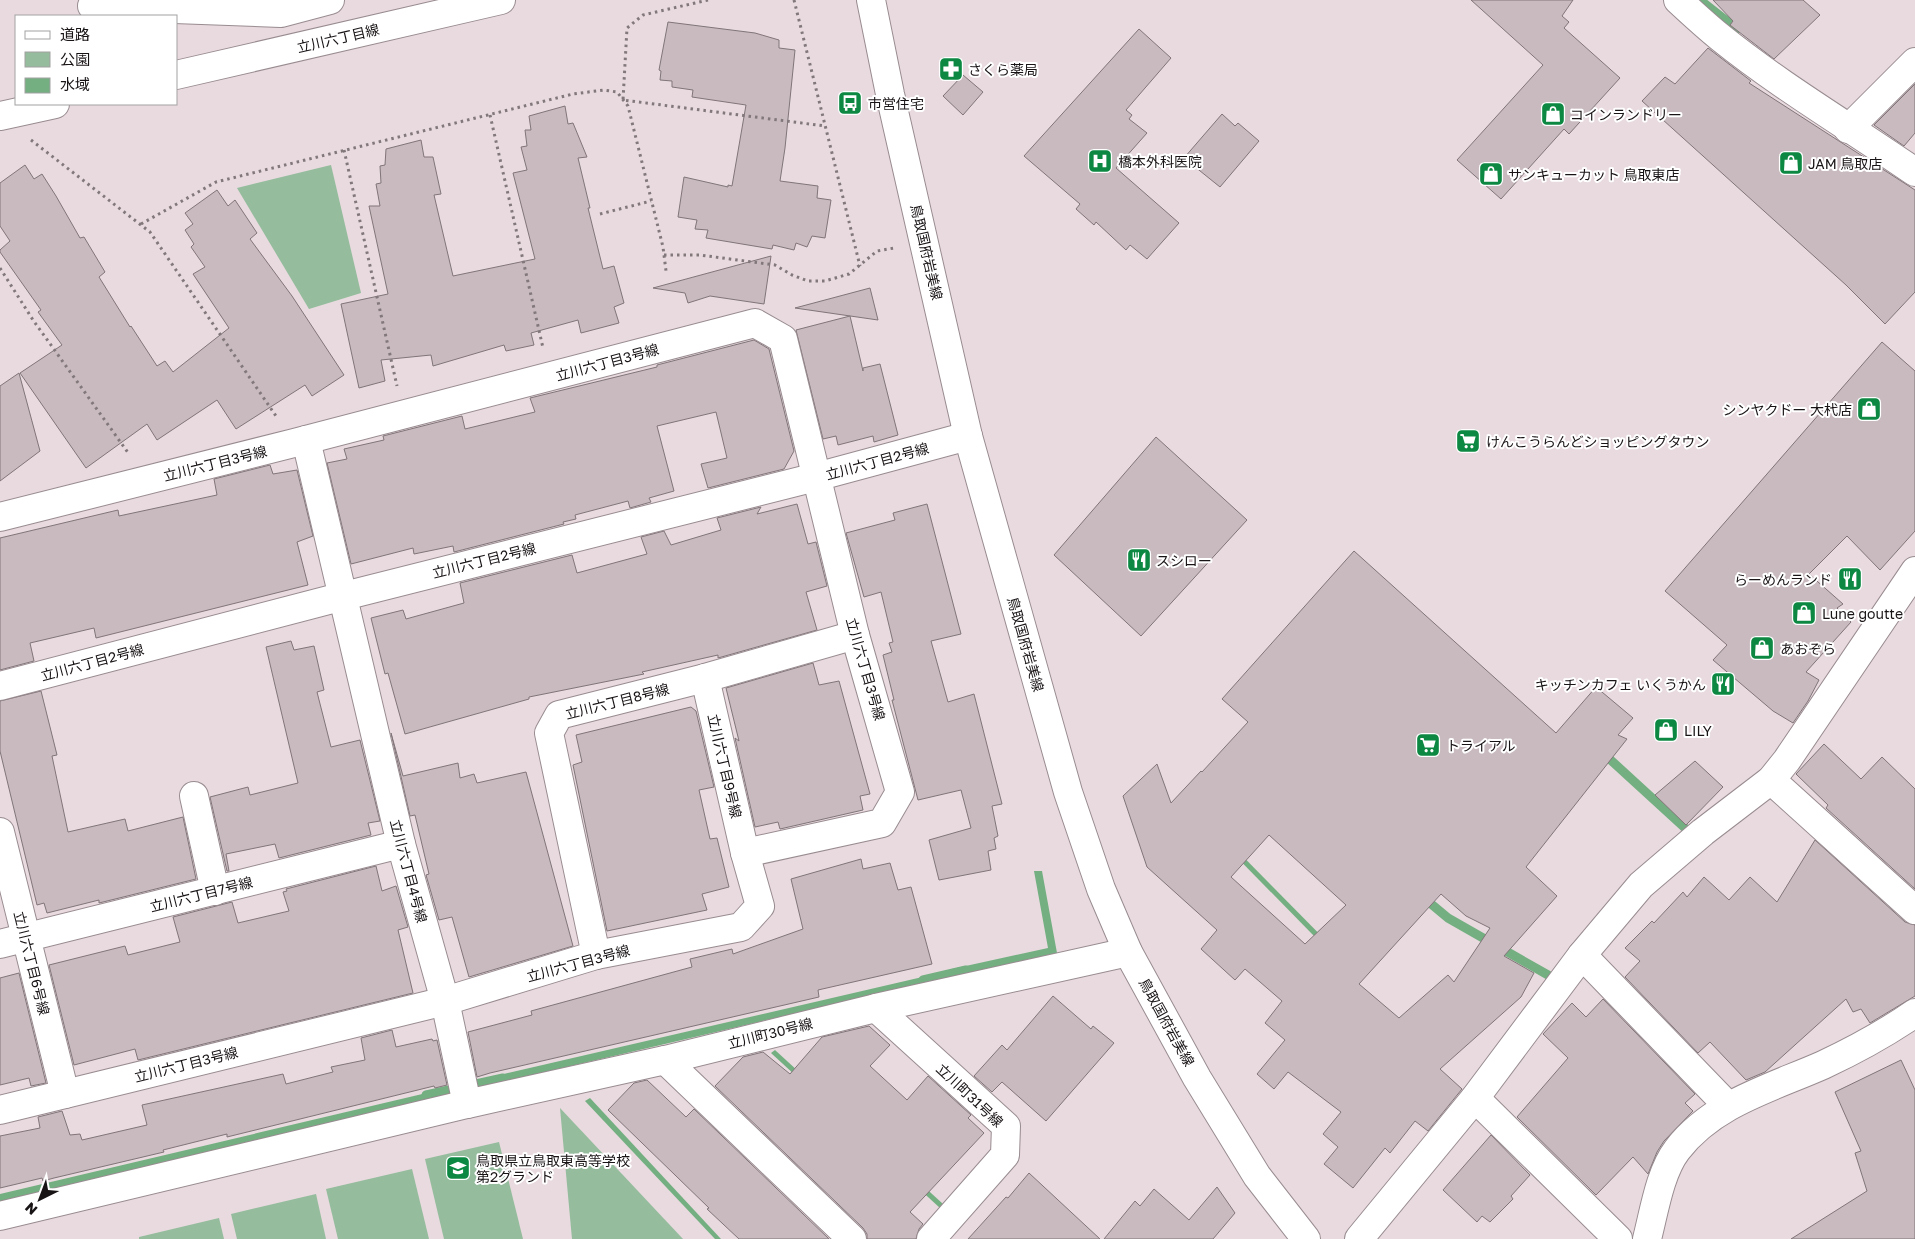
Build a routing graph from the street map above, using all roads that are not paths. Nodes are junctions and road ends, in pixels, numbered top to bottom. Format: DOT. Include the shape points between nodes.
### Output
graph roads {
  1 [pos="330,0"];
  2 [pos="501,0"];
  3 [pos="871,0"];
  4 [pos="1678,0"];
  5 [pos="92,6"];
  6 [pos="1915,62"];
  7 [pos="178,76"];
  8 [pos="50,105"];
  9 [pos="1,116"];
  10 [pos="1848,129"];
  11 [pos="1915,172"];
  12 [pos="968,436"];
  13 [pos="300,442"];
  14 [pos="816,477"];
  15 [pos="0,517"];
  16 [pos="1912,584"];
  17 [pos="344,596"];
  18 [pos="856,635"];
  19 [pos="705,678"];
  20 [pos="0,686"];
  21 [pos="1771,780"];
  22 [pos="194,796"];
  23 [pos="0,832"];
  24 [pos="401,844"];
  25 [pos="745,853"];
  26 [pos="215,890"];
  27 [pos="1915,910"];
  28 [pos="13,941"];
  29 [pos="1128,952"];
  30 [pos="596,955"];
  31 [pos="1582,955"];
  32 [pos="445,1000"];
  33 [pos="876,1008"];
  34 [pos="1913,1024"];
  35 [pos="665,1060"];
  36 [pos="65,1094"];
  37 [pos="1475,1098"];
  38 [pos="467,1104"];
  39 [pos="1728,1106"];
  40 [pos="0,1110"];
  41 [pos="0,1216"];
  42 [pos="1374,1234"];
  43 [pos="852,1239"];
  44 [pos="931,1239"];
  45 [pos="1306,1239"];
  46 [pos="1618,1239"];
  47 [pos="1647,1239"];
  1 -- 5 [label="street" via="281,14"];
  2 -- 7 [label="street, 立川六丁目線"];
  3 -- 12 [label="street, 鳥取国府岩美線"];
  4 -- 10 [label="street" via="1720,38"];
  6 -- 10 [label="street"];
  8 -- 9 [label="street"];
  10 -- 11 [label="street"];
  12 -- 14 [label="street, 立川六丁目2号線"];
  12 -- 29 [label="street, 鳥取国府岩美線" via="1068,792 1101,889"];
  13 -- 14 [label="street, 立川六丁目3号線" via="755,323 783,339"];
  13 -- 15 [label="street, 立川六丁目3号線"];
  13 -- 17 [label="street, 立川六丁目4号線"];
  14 -- 17 [label="street, 立川六丁目2号線"];
  14 -- 18 [label="street, 立川六丁目3号線"];
  16 -- 21 [label="street"];
  17 -- 20 [label="street, 立川六丁目2号線"];
  17 -- 24 [label="street, 立川六丁目4号線"];
  18 -- 19 [label="street, 立川六丁目8号線"];
  18 -- 25 [label="street, 立川六丁目3号線" via="900,792 882,823"];
  19 -- 25 [label="street, 立川六丁目9号線"];
  19 -- 30 [label="street, 立川六丁目8号線" via="559,716 549,733"];
  21 -- 27 [label="street"];
  21 -- 31 [label="street" via="1641,884"];
  22 -- 26 [label="street"];
  23 -- 28 [label="street, 立川六丁目6号線"];
  24 -- 26 [label="street, 立川六丁目7号線"];
  24 -- 32 [label="street, 立川六丁目4号線"];
  25 -- 30 [label="street, 立川六丁目3号線" via="760,906 741,927"];
  26 -- 28 [label="street, 立川六丁目7号線"];
  28 -- 36 [label="street, 立川六丁目6号線"];
  29 -- 33 [label="street, 立川町30号線"];
  29 -- 45 [label="street, 鳥取国府岩美線" via="1197,1078 1257,1176"];
  30 -- 32 [label="street, 立川六丁目3号線"];
  31 -- 37 [label="street"];
  31 -- 39 [label="street"];
  32 -- 36 [label="street, 立川六丁目3号線"];
  32 -- 38 [label="street, 立川六丁目4号線"];
  33 -- 35 [label="street, 立川町30号線"];
  33 -- 44 [label="street, 立川町31号線" via="1006,1126 1004,1155"];
  34 -- 39 [label="street"];
  35 -- 38 [label="street"];
  35 -- 43 [label="street"];
  36 -- 40 [label="street, 立川六丁目3号線"];
  37 -- 42 [label="street"];
  37 -- 46 [label="street"];
  38 -- 41 [label="street"];
  39 -- 47 [label="street" via="1699,1126 1676,1151 1660,1184"];
}
